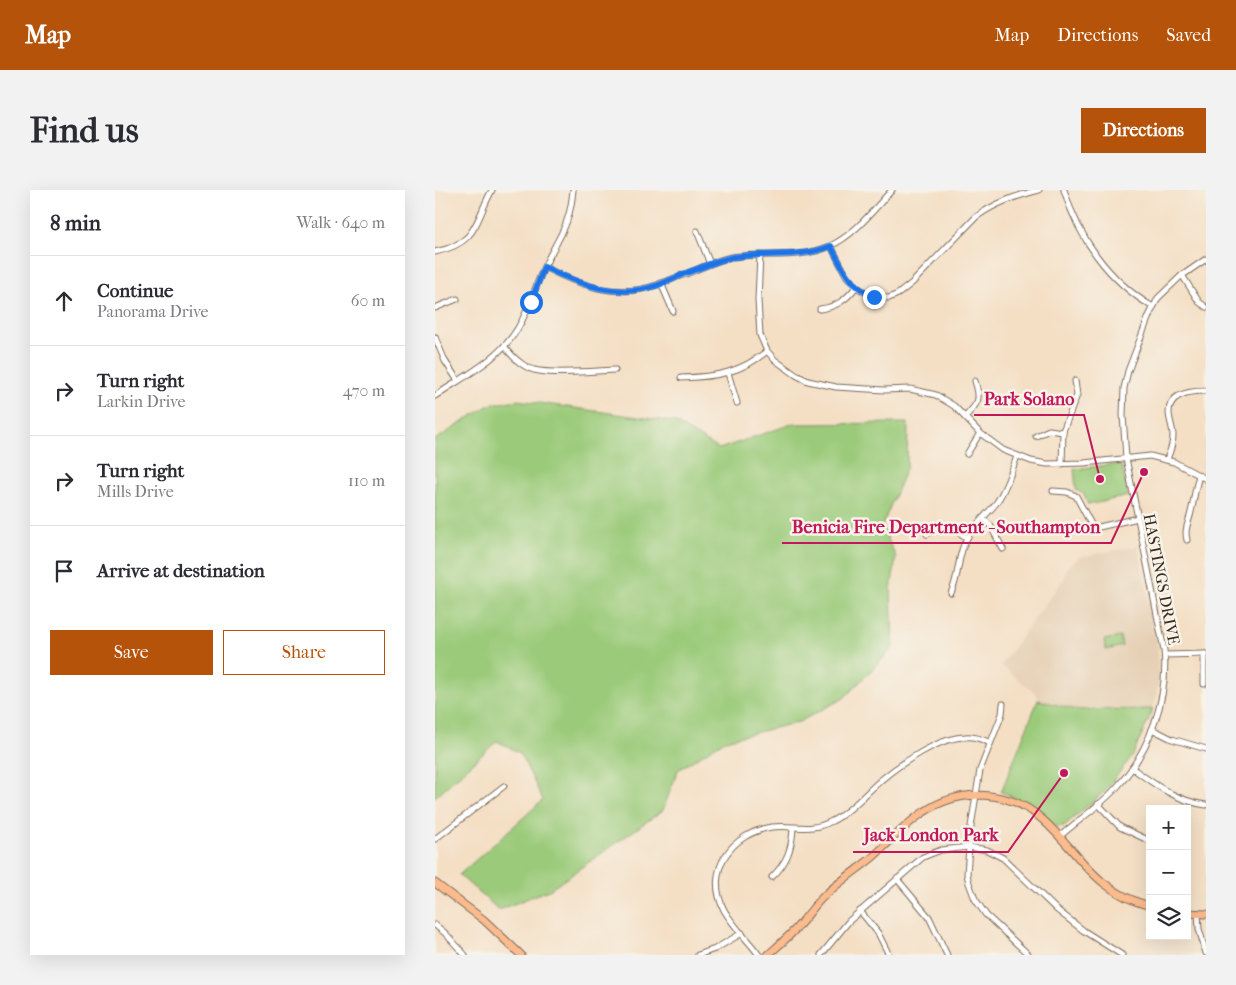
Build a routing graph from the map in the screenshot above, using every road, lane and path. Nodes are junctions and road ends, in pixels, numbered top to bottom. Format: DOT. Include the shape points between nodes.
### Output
graph roads {
  1 [pos="492,190"];
  2 [pos="573,190"];
  3 [pos="893,190"];
  4 [pos="1039,190"];
  5 [pos="1064,190"];
  6 [pos="697,230"];
  7 [pos="831,246"];
  8 [pos="435,252"];
  9 [pos="759,255"];
  10 [pos="1206,259"];
  11 [pos="710,264"];
  12 [pos="544,267"];
  13 [pos="1182,275"];
  14 [pos="661,283"];
  15 [pos="856,287"];
  16 [pos="457,299"];
  17 [pos="1206,306"];
  18 [pos="1153,307"];
  19 [pos="435,308"];
  20 [pos="820,308"];
  21 [pos="673,311"];
  22 [pos="435,337"];
  23 [pos="503,346"];
  24 [pos="767,351"];
  25 [pos="615,370"];
  26 [pos="728,373"];
  27 [pos="681,378"];
  28 [pos="458,381"];
  29 [pos="975,381"];
  30 [pos="1075,381"];
  31 [pos="1206,391"];
  32 [pos="435,396"];
  33 [pos="737,403"];
  34 [pos="965,416"];
  35 [pos="1063,432"];
  36 [pos="980,433"];
  37 [pos="1036,436"];
  38 [pos="967,454"];
  39 [pos="1017,456"];
  40 [pos="1126,458"];
  41 [pos="1167,459"];
  42 [pos="1062,464"];
  43 [pos="1199,476"];
  44 [pos="1206,478"];
  45 [pos="1053,491"];
  46 [pos="1138,518"];
  47 [pos="983,519"];
  48 [pos="927,534"];
  49 [pos="967,538"];
  50 [pos="1187,540"];
  51 [pos="1003,549"];
  52 [pos="951,593"];
  53 [pos="1205,654"];
  54 [pos="1165,655"];
  55 [pos="1204,684"];
  56 [pos="1003,704"];
  57 [pos="1152,729"];
  58 [pos="991,743"];
  59 [pos="1206,749"];
  60 [pos="1132,768"];
  61 [pos="504,786"];
  62 [pos="976,795"];
  63 [pos="1098,804"];
  64 [pos="1206,805"];
  65 [pos="793,828"];
  66 [pos="1059,837"];
  67 [pos="435,839"];
  68 [pos="1146,839"];
  69 [pos="969,847"];
  70 [pos="772,877"];
  71 [pos="897,879"];
  72 [pos="435,883"];
  73 [pos="1146,905"];
  74 [pos="860,911"];
  75 [pos="1202,914"];
  76 [pos="435,925"];
  77 [pos="742,934"];
  78 [pos="1206,953"];
  79 [pos="464,955"];
  80 [pos="521,955"];
  81 [pos="698,955"];
  82 [pos="759,955"];
  83 [pos="768,955"];
  84 [pos="821,955"];
  85 [pos="889,955"];
  86 [pos="947,955"];
  87 [pos="1029,955"];
  88 [pos="1122,955"];
  1 -- 8 [label="street" via="472,233 459,244"];
  2 -- 12 [label="street" via="563,234"];
  3 -- 7 [label="street" via="849,234"];
  4 -- 15 [label="street" via="994,204 976,217 898,294 889,298 874,297"];
  5 -- 18 [label="street" via="1072,213 1106,268 1125,288"];
  6 -- 11 [label="street"];
  7 -- 9 [label="street" via="801,254"];
  7 -- 15 [label="street"];
  9 -- 11 [label="street"];
  9 -- 24 [label="street" via="759,324"];
  10 -- 13 [label="street, HASTINGS DRIVE"];
  11 -- 14 [label="street"];
  12 -- 14 [label="street" via="609,291 621,292"];
  12 -- 23 [label="street" via="524,318"];
  13 -- 17 [label="street" via="1199,302"];
  13 -- 18 [label="street, HASTINGS DRIVE" via="1163,292"];
  14 -- 21 [label="street"];
  15 -- 20 [label="street" via="838,304"];
  16 -- 19 [label="street"];
  18 -- 40 [label="street, HASTINGS DRIVE" via="1124,388"];
  22 -- 28 [label="street"];
  23 -- 25 [label="street" via="517,361 533,370"];
  23 -- 28 [label="street"];
  24 -- 26 [label="street"];
  24 -- 34 [label="street" via="775,360 808,381 864,389 925,391 944,399"];
  26 -- 27 [label="street" via="715,377"];
  26 -- 33 [label="street"];
  28 -- 32 [label="street"];
  29 -- 34 [label="street" via="979,399"];
  30 -- 35 [label="street" via="1077,395"];
  31 -- 41 [label="street" via="1184,393 1171,404 1169,414 1173,436"];
  34 -- 36 [label="street"];
  35 -- 37 [label="street" via="1049,430"];
  35 -- 42 [label="street"];
  36 -- 38 [label="street"];
  36 -- 39 [label="street"];
  39 -- 42 [label="street" via="1047,464"];
  39 -- 47 [label="street" via="1003,492"];
  40 -- 41 [label="street" via="1150,456"];
  40 -- 42 [label="street"];
  40 -- 46 [label="street, HASTINGS DRIVE"];
  41 -- 43 [label="street"];
  43 -- 44 [label="street"];
  43 -- 50 [label="street" via="1185,529"];
  45 -- 46 [label="street" via="1077,496 1093,526"];
  46 -- 54 [label="street, HASTINGS DRIVE"];
  47 -- 49 [label="street"];
  47 -- 51 [label="street"];
  48 -- 49 [label="street" via="945,526"];
  49 -- 52 [label="street"];
  53 -- 54 [label="street"];
  53 -- 55 [label="street"];
  54 -- 57 [label="street, HASTINGS DRIVE" via="1163,687"];
  56 -- 58 [label="street"];
  57 -- 59 [label="street"];
  57 -- 60 [label="street, HASTINGS DRIVE"];
  58 -- 62 [label="street" via="980,770"];
  58 -- 65 [label="street" via="963,736 947,741 897,768 832,821 811,828"];
  60 -- 63 [label="street, HASTINGS DRIVE"];
  60 -- 64 [label="street" via="1169,793"];
  61 -- 67 [label="street"];
  62 -- 66 [label="main road" via="1018,804 1041,818"];
  62 -- 69 [label="street"];
  62 -- 83 [label="main road" via="949,799 916,818 817,902 801,924"];
  63 -- 66 [label="street, HASTINGS DRIVE"];
  63 -- 68 [label="street" via="1120,826"];
  65 -- 70 [label="street" via="789,854"];
  65 -- 77 [label="street" via="776,826 751,832 733,844 725,856 719,870 718,889 726,914"];
  66 -- 73 [label="main road" via="1109,888"];
  69 -- 71 [label="street" via="941,850 923,857"];
  69 -- 87 [label="street" via="967,874 975,899 986,915"];
  69 -- 88 [label="street" via="987,850 1003,858 1083,932"];
  71 -- 74 [label="street"];
  71 -- 86 [label="street" via="929,917"];
  72 -- 80 [label="main road" via="484,920"];
  74 -- 84 [label="street"];
  74 -- 85 [label="street"];
  75 -- 78 [label="street" via="1199,929"];
  76 -- 79 [label="street"];
  77 -- 81 [label="street"];
  77 -- 82 [label="street"];
}
